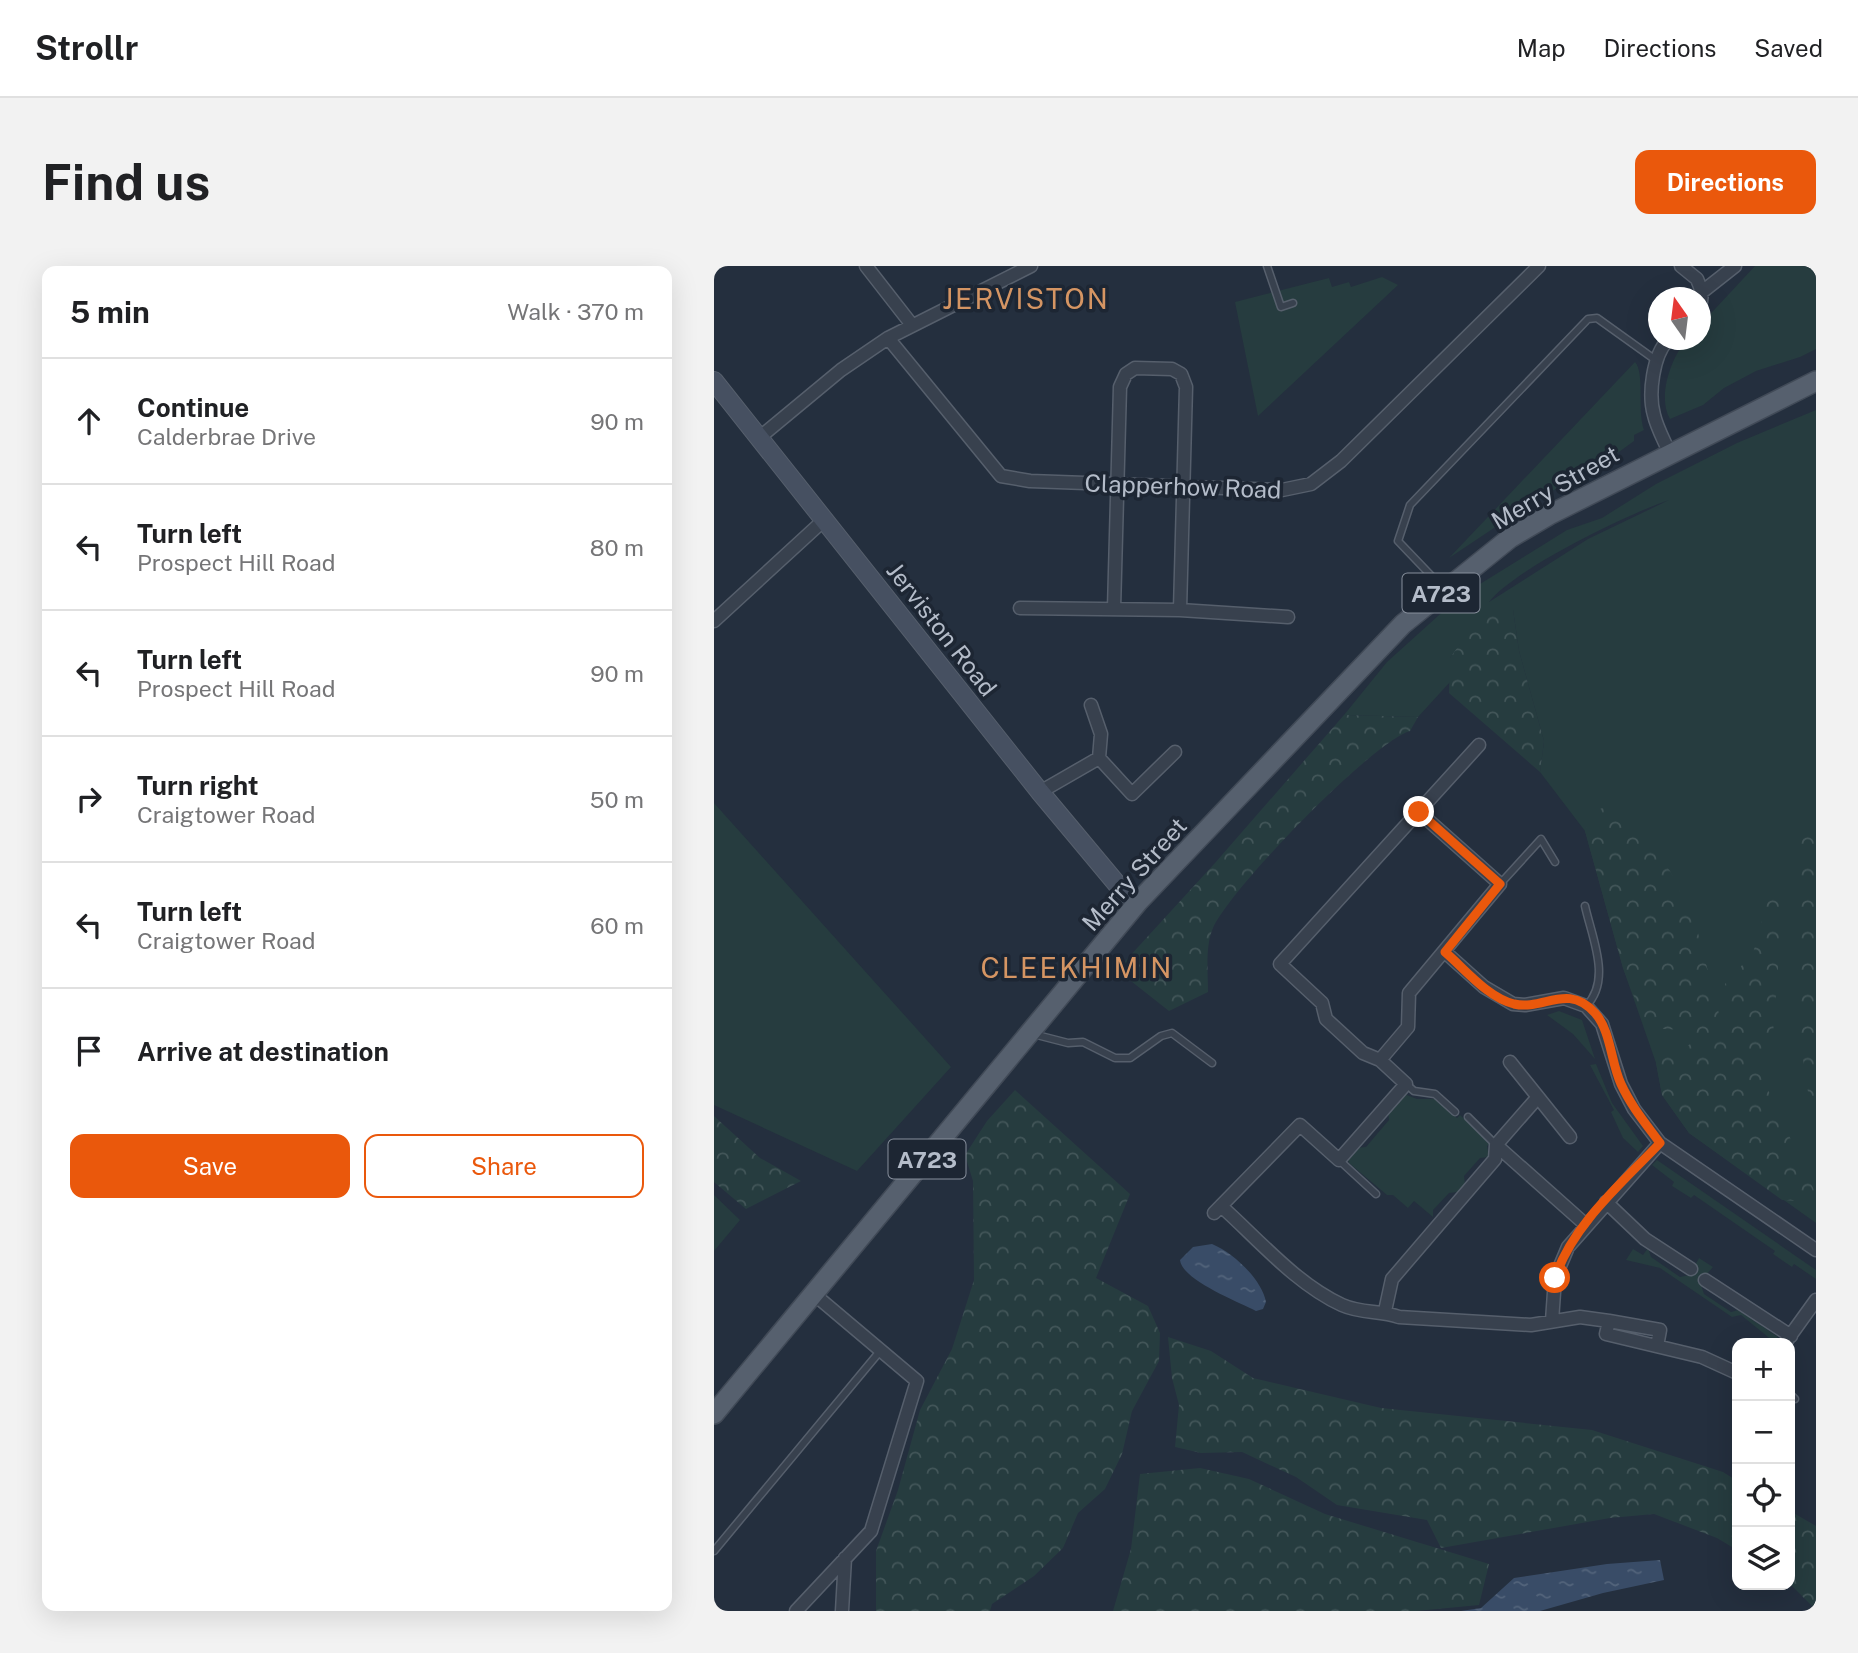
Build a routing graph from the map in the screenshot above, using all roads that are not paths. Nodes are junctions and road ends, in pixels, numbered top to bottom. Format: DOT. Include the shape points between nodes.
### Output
graph roads {
  1 [pos="866,266"];
  2 [pos="1031,266"];
  3 [pos="1267,266"];
  4 [pos="1539,266"];
  5 [pos="1681,266"];
  6 [pos="1735,266"];
  7 [pos="1699,287"];
  8 [pos="1711,288"];
  9 [pos="1293,303"];
  10 [pos="912,325"];
  11 [pos="888,338"];
  12 [pos="1659,350"];
  13 [pos="1657,361"];
  14 [pos="714,381"];
  15 [pos="1816,381"];
  16 [pos="759,438"];
  17 [pos="1669,452"];
  18 [pos="1117,484"];
  19 [pos="1183,487"];
  20 [pos="824,520"];
  21 [pos="1445,590"];
  22 [pos="1020,608"];
  23 [pos="1114,608"];
  24 [pos="1180,610"];
  25 [pos="1288,617"];
  26 [pos="714,621"];
  27 [pos="1091,705"];
  28 [pos="1479,745"];
  29 [pos="1175,752"];
  30 [pos="1099,758"];
  31 [pos="1040,792"];
  32 [pos="1419,812"];
  33 [pos="1555,862"];
  34 [pos="1500,884"];
  35 [pos="1138,902"];
  36 [pos="1585,906"];
  37 [pos="1445,952"];
  38 [pos="1586,1006"];
  39 [pos="1031,1034"];
  40 [pos="1380,1060"];
  41 [pos="1510,1062"];
  42 [pos="1212,1063"];
  43 [pos="1405,1084"];
  44 [pos="1538,1097"];
  45 [pos="1455,1112"];
  46 [pos="1468,1117"];
  47 [pos="1570,1137"];
  48 [pos="1660,1143"];
  49 [pos="1496,1145"];
  50 [pos="1339,1160"];
  51 [pos="1376,1194"];
  52 [pos="1606,1202"];
  53 [pos="1586,1225"];
  54 [pos="1816,1250"];
  55 [pos="1691,1269"];
  56 [pos="1705,1280"];
  57 [pos="815,1295"];
  58 [pos="1816,1300"];
  59 [pos="1385,1311"];
  60 [pos="1552,1321"];
  61 [pos="1785,1338"];
  62 [pos="1789,1338"];
  63 [pos="881,1350"];
  64 [pos="1732,1371"];
  65 [pos="714,1414"];
  66 [pos="714,1550"];
  67 [pos="845,1558"];
  68 [pos="796,1611"];
  69 [pos="842,1611"];
  1 -- 10 [label="street"];
  2 -- 10 [label="street"];
  3 -- 9 [label="lane" via="1281,307"];
  4 -- 19 [label="street, Clapperhow Road" via="1341,461 1311,484 1282,490"];
  5 -- 7 [label="street" via="1697,279"];
  6 -- 8 [label="street"];
  10 -- 11 [label="street"];
  11 -- 16 [label="street" via="841,370"];
  11 -- 18 [label="street, Clapperhow Road" via="1001,476"];
  12 -- 13 [label="street"];
  13 -- 17 [label="street" via="1653,415"];
  13 -- 21 [label="lane" via="1597,318 1588,318 1410,505 1398,541"];
  14 -- 16 [label="main road, Jerviston Road"];
  15 -- 17 [label="main road, Merry Street / A723"];
  16 -- 20 [label="main road, Jerviston Road"];
  17 -- 21 [label="main road, Merry Street / A723" via="1510,538"];
  18 -- 19 [label="street, Clapperhow Road"];
  18 -- 19 [label="street" via="1120,387 1126,374 1136,368 1172,369 1181,374 1186,387"];
  18 -- 23 [label="street"];
  19 -- 24 [label="street"];
  20 -- 26 [label="street"];
  20 -- 31 [label="main road, Jerviston Road"];
  21 -- 35 [label="main road, Merry Street / A723" via="1387,638"];
  22 -- 23 [label="street"];
  23 -- 24 [label="street"];
  24 -- 25 [label="street"];
  27 -- 30 [label="street" via="1101,734"];
  28 -- 32 [label="street"];
  29 -- 30 [label="street" via="1132,794"];
  30 -- 31 [label="street"];
  31 -- 35 [label="main road, Jerviston Road"];
  32 -- 34 [label="street"];
  32 -- 40 [label="street" via="1280,964 1322,1003 1326,1019 1363,1053"];
  33 -- 34 [label="lane" via="1541,839"];
  34 -- 37 [label="street"];
  35 -- 39 [label="main road, Merry Street / A723"];
  36 -- 38 [label="lane" via="1600,976"];
  37 -- 38 [label="street" via="1513,1004 1564,998"];
  37 -- 40 [label="street" via="1409,993 1408,1027"];
  38 -- 48 [label="street" via="1602,1024 1628,1097"];
  39 -- 42 [label="lane" via="1083,1042 1115,1058 1130,1058 1172,1033"];
  39 -- 57 [label="main road, Merry Street / A723"];
  40 -- 43 [label="street"];
  41 -- 44 [label="street"];
  43 -- 45 [label="lane" via="1414,1091 1435,1094"];
  43 -- 50 [label="street"];
  44 -- 47 [label="street"];
  44 -- 49 [label="street"];
  46 -- 49 [label="lane"];
  48 -- 52 [label="street"];
  48 -- 54 [label="street"];
  49 -- 53 [label="street"];
  49 -- 59 [label="street" via="1495,1159 1392,1279"];
  50 -- 51 [label="lane"];
  50 -- 59 [label="street" via="1300,1125 1217,1209 1322,1294 1375,1315"];
  52 -- 53 [label="street"];
  52 -- 55 [label="street" via="1645,1238"];
  53 -- 60 [label="street" via="1561,1261"];
  56 -- 61 [label="street"];
  57 -- 63 [label="street"];
  57 -- 65 [label="main road, Merry Street / A723"];
  58 -- 62 [label="street"];
  59 -- 60 [label="street" via="1399,1317 1531,1325"];
  60 -- 64 [label="street" via="1580,1317 1609,1321 1606,1334 1702,1357"];
  63 -- 66 [label="lane"];
  63 -- 67 [label="street" via="917,1381 871,1531"];
  67 -- 68 [label="street"];
  67 -- 69 [label="street"];
}
